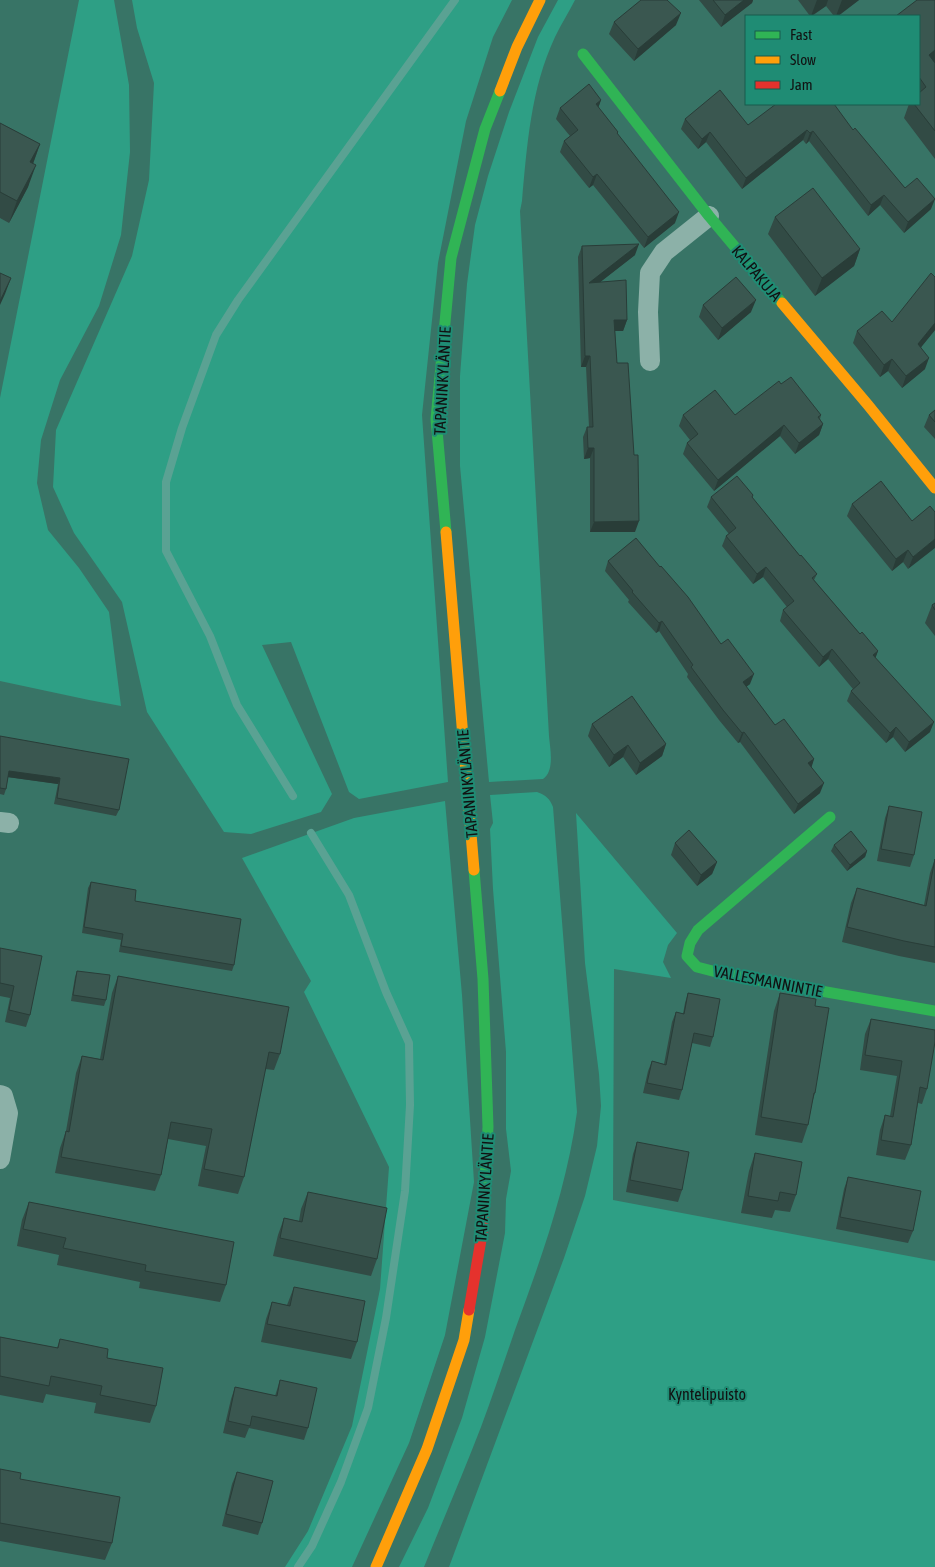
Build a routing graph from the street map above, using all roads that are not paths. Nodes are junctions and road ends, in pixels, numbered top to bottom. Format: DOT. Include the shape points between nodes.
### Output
graph roads {
  1 [pos="540,0"];
  2 [pos="583,54"];
  3 [pos="709,216"];
  4 [pos="650,362"];
  5 [pos="935,488"];
  6 [pos="830,816"];
  7 [pos="935,1011"];
  8 [pos="1,1096"];
  9 [pos="0,1159"];
  10 [pos="376,1567"];
  1 -- 10 [label="main road, TAPANINKYLÄNTIE" via="485,129 451,258 436,419 483,979 488,1127 482,1234 464,1340 427,1449"];
  2 -- 3 [label="main road, KALPAKUJA"];
  3 -- 4 [label="street" via="664,252 650,273"];
  3 -- 5 [label="main road, KALPAKUJA"];
  6 -- 7 [label="main road, VALLESMANNINTIE" via="698,930 687,956 697,967 724,974"];
  8 -- 9 [label="street" via="8,1113"];
}
